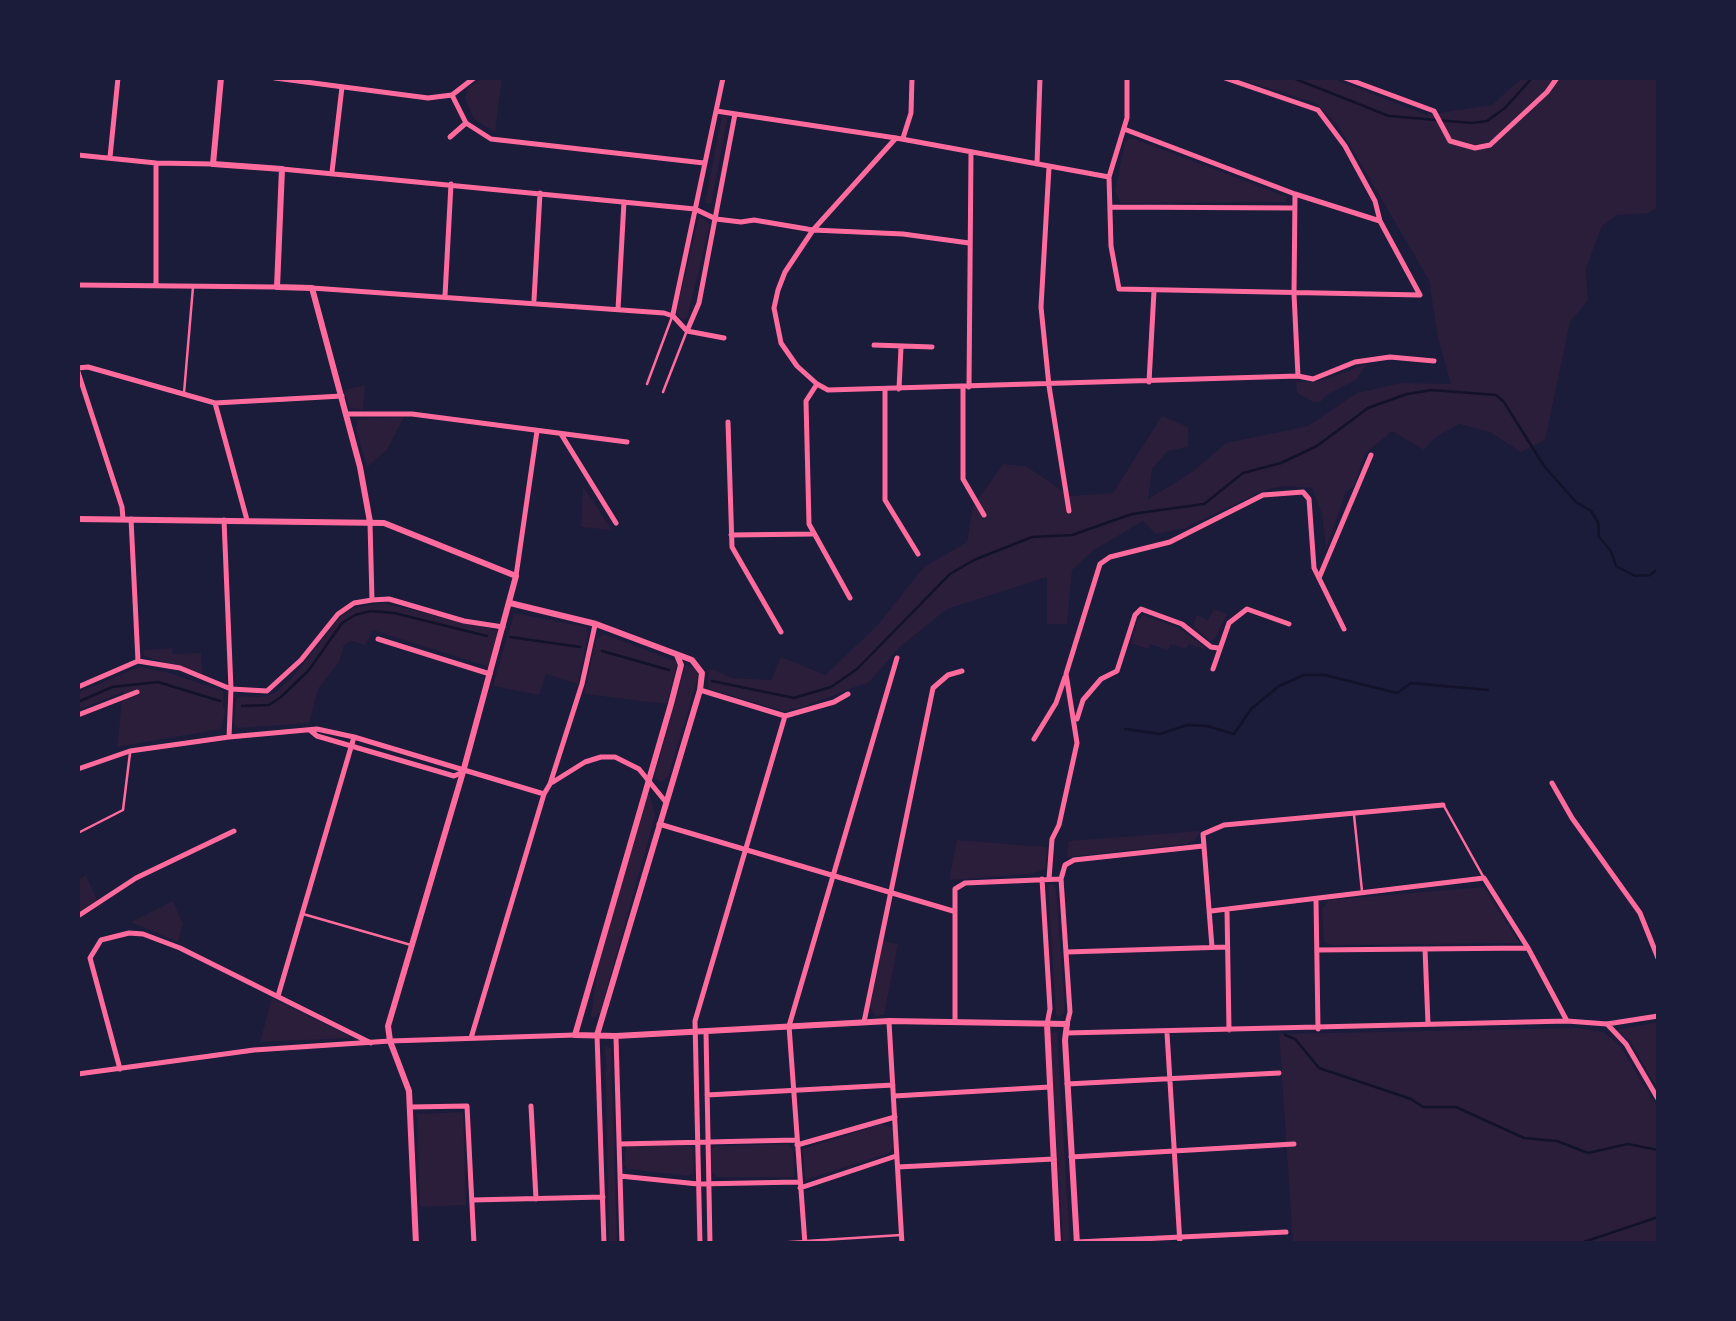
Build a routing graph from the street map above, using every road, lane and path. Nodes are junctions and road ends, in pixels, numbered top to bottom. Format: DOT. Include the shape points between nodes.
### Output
graph roads {
  1 [pos="118,78"];
  2 [pos="222,78"];
  3 [pos="276,78"];
  4 [pos="474,78"];
  5 [pos="723,78"];
  6 [pos="912,78"];
  7 [pos="1040,78"];
  8 [pos="1127,78"];
  9 [pos="1225,78"];
  10 [pos="1345,78"];
  11 [pos="1557,78"];
  12 [pos="302,79"];
  13 [pos="342,86"];
  14 [pos="452,96"];
  15 [pos="716,111"];
  16 [pos="735,114"];
  17 [pos="466,123"];
  18 [pos="1124,129"];
  19 [pos="450,136"];
  20 [pos="899,138"];
  21 [pos="971,153"];
  22 [pos="78,155"];
  23 [pos="110,157"];
  24 [pos="156,163"];
  25 [pos="704,163"];
  26 [pos="212,164"];
  27 [pos="1037,164"];
  28 [pos="1048,167"];
  29 [pos="282,169"];
  30 [pos="332,172"];
  31 [pos="1109,177"];
  32 [pos="451,184"];
  33 [pos="540,194"];
  34 [pos="1296,194"];
  35 [pos="624,202"];
  36 [pos="1111,206"];
  37 [pos="1295,208"];
  38 [pos="695,209"];
  39 [pos="716,219"];
  40 [pos="1380,221"];
  41 [pos="813,230"];
  42 [pos="970,243"];
  43 [pos="156,285"];
  44 [pos="78,286"];
  45 [pos="193,287"];
  46 [pos="276,287"];
  47 [pos="312,288"];
  48 [pos="1154,291"];
  49 [pos="1294,294"];
  50 [pos="445,296"];
  51 [pos="534,302"];
  52 [pos="618,308"];
  53 [pos="673,316"];
  54 [pos="687,331"];
  55 [pos="724,338"];
  56 [pos="874,345"];
  57 [pos="902,346"];
  58 [pos="932,347"];
  59 [pos="1434,361"];
  60 [pos="78,370"];
  61 [pos="1298,376"];
  62 [pos="1149,382"];
  63 [pos="647,384"];
  64 [pos="817,384"];
  65 [pos="1048,386"];
  66 [pos="966,387"];
  67 [pos="884,389"];
  68 [pos="899,389"];
  69 [pos="663,392"];
  70 [pos="184,394"];
  71 [pos="342,396"];
  72 [pos="216,402"];
  73 [pos="345,414"];
  74 [pos="728,422"];
  75 [pos="537,431"];
  76 [pos="562,434"];
  77 [pos="627,442"];
  78 [pos="1372,455"];
  79 [pos="1069,511"];
  80 [pos="984,515"];
  81 [pos="127,519"];
  82 [pos="78,520"];
  83 [pos="224,520"];
  84 [pos="247,520"];
  85 [pos="370,522"];
  86 [pos="616,523"];
  87 [pos="813,534"];
  88 [pos="731,535"];
  89 [pos="918,554"];
  90 [pos="516,576"];
  91 [pos="1320,578"];
  92 [pos="850,598"];
  93 [pos="372,600"];
  94 [pos="510,603"];
  95 [pos="596,624"];
  96 [pos="1289,624"];
  97 [pos="503,627"];
  98 [pos="1344,629"];
  99 [pos="781,632"];
  100 [pos="378,639"];
  101 [pos="1218,648"];
  102 [pos="676,655"];
  103 [pos="897,658"];
  104 [pos="138,661"];
  105 [pos="1213,670"];
  106 [pos="962,671"];
  107 [pos="490,674"];
  108 [pos="1066,674"];
  109 [pos="78,686"];
  110 [pos="231,689"];
  111 [pos="700,690"];
  112 [pos="136,692"];
  113 [pos="848,694"];
  114 [pos="78,714"];
  115 [pos="786,716"];
  116 [pos="1076,722"];
  117 [pos="311,731"];
  118 [pos="229,737"];
  119 [pos="354,737"];
  120 [pos="1034,740"];
  121 [pos="351,746"];
  122 [pos="130,751"];
  123 [pos="78,769"];
  124 [pos="464,772"];
  125 [pos="647,780"];
  126 [pos="1552,783"];
  127 [pos="550,784"];
  128 [pos="544,794"];
  129 [pos="665,801"];
  130 [pos="1443,805"];
  131 [pos="1354,813"];
  132 [pos="659,824"];
  133 [pos="234,831"];
  134 [pos="78,834"];
  135 [pos="1203,846"];
  136 [pos="745,850"];
  137 [pos="832,875"];
  138 [pos="1060,878"];
  139 [pos="1484,878"];
  140 [pos="1046,879"];
  141 [pos="889,892"];
  142 [pos="1362,892"];
  143 [pos="1316,899"];
  144 [pos="1227,910"];
  145 [pos="953,911"];
  146 [pos="1210,912"];
  147 [pos="302,914"];
  148 [pos="78,916"];
  149 [pos="412,945"];
  150 [pos="1227,946"];
  151 [pos="1212,947"];
  152 [pos="1528,948"];
  153 [pos="1425,949"];
  154 [pos="1317,950"];
  155 [pos="1066,952"];
  156 [pos="1658,958"];
  157 [pos="278,996"];
  158 [pos="1658,1016"];
  159 [pos="889,1020"];
  160 [pos="955,1020"];
  161 [pos="864,1022"];
  162 [pos="1567,1022"];
  163 [pos="1047,1024"];
  164 [pos="1067,1024"];
  165 [pos="1428,1024"];
  166 [pos="1606,1024"];
  167 [pos="789,1026"];
  168 [pos="1318,1029"];
  169 [pos="1229,1030"];
  170 [pos="694,1032"];
  171 [pos="706,1032"];
  172 [pos="1167,1032"];
  173 [pos="1066,1033"];
  174 [pos="575,1035"];
  175 [pos="597,1035"];
  176 [pos="616,1036"];
  177 [pos="471,1038"];
  178 [pos="390,1040"];
  179 [pos="372,1044"];
  180 [pos="120,1069"];
  181 [pos="1279,1073"];
  182 [pos="78,1074"];
  183 [pos="1170,1080"];
  184 [pos="1067,1084"];
  185 [pos="893,1086"];
  186 [pos="1050,1086"];
  187 [pos="793,1090"];
  188 [pos="707,1095"];
  189 [pos="894,1096"];
  190 [pos="1658,1098"];
  191 [pos="532,1106"];
  192 [pos="411,1107"];
  193 [pos="895,1117"];
  194 [pos="708,1140"];
  195 [pos="697,1141"];
  196 [pos="797,1142"];
  197 [pos="619,1144"];
  198 [pos="1294,1144"];
  199 [pos="1174,1150"];
  200 [pos="897,1156"];
  201 [pos="1071,1157"];
  202 [pos="1054,1159"];
  203 [pos="898,1166"];
  204 [pos="620,1176"];
  205 [pos="698,1184"];
  206 [pos="708,1184"];
  207 [pos="799,1185"];
  208 [pos="603,1197"];
  209 [pos="536,1199"];
  210 [pos="472,1200"];
  211 [pos="1286,1232"];
  212 [pos="901,1235"];
  213 [pos="1179,1240"];
  214 [pos="805,1242"];
  215 [pos="1077,1243"];
  216 [pos="416,1244"];
  217 [pos="474,1244"];
  218 [pos="604,1244"];
  219 [pos="622,1244"];
  220 [pos="700,1244"];
  221 [pos="710,1244"];
  222 [pos="759,1244"];
  223 [pos="902,1244"];
  224 [pos="1058,1244"];
  1 -- 23 [label="street"];
  2 -- 26 [label="street"];
  3 -- 12 [label="street"];
  4 -- 14 [label="street"];
  5 -- 15 [label="street"];
  6 -- 20 [label="street" via="911,113"];
  7 -- 27 [label="street"];
  8 -- 18 [label="street"];
  9 -- 40 [label="street" via="1318,110 1376,200"];
  10 -- 11 [label="street" via="1434,111 1450,141 1476,148 1490,145"];
  12 -- 13 [label="street"];
  13 -- 14 [label="street"];
  13 -- 30 [label="street"];
  14 -- 17 [label="street"];
  15 -- 16 [label="street"];
  15 -- 25 [label="street"];
  16 -- 20 [label="street"];
  16 -- 39 [label="street"];
  17 -- 19 [label="street"];
  17 -- 25 [label="street" via="491,139 517,144"];
  18 -- 31 [label="street"];
  18 -- 34 [label="street"];
  20 -- 21 [label="street"];
  20 -- 41 [label="street"];
  21 -- 27 [label="street"];
  21 -- 42 [label="street"];
  22 -- 23 [label="street"];
  23 -- 24 [label="street"];
  24 -- 26 [label="street"];
  24 -- 43 [label="street"];
  25 -- 38 [label="street"];
  26 -- 29 [label="street"];
  27 -- 28 [label="street"];
  28 -- 31 [label="street"];
  28 -- 65 [label="street" via="1041,307"];
  29 -- 30 [label="street"];
  29 -- 46 [label="street"];
  30 -- 32 [label="street"];
  31 -- 36 [label="street"];
  32 -- 33 [label="street"];
  32 -- 50 [label="street"];
  33 -- 35 [label="street"];
  33 -- 51 [label="street"];
  34 -- 37 [label="street"];
  34 -- 40 [label="street"];
  35 -- 38 [label="street"];
  35 -- 52 [label="street"];
  36 -- 37 [label="street"];
  36 -- 48 [label="street" via="1119,289"];
  37 -- 49 [label="street"];
  38 -- 39 [label="street"];
  38 -- 53 [label="street"];
  39 -- 41 [label="street"];
  39 -- 54 [label="street"];
  40 -- 49 [label="street" via="1420,294"];
  41 -- 42 [label="street"];
  41 -- 64 [label="street" via="785,272 774,308 787,354"];
  42 -- 66 [label="street"];
  43 -- 44 [label="street"];
  43 -- 45 [label="street"];
  45 -- 46 [label="street"];
  45 -- 70 [label="lane"];
  46 -- 47 [label="street"];
  47 -- 50 [label="street"];
  47 -- 71 [label="street"];
  48 -- 49 [label="street"];
  48 -- 62 [label="street"];
  49 -- 61 [label="street"];
  50 -- 51 [label="street"];
  51 -- 52 [label="street"];
  52 -- 53 [label="street"];
  53 -- 54 [label="street"];
  53 -- 63 [label="lane"];
  54 -- 55 [label="street"];
  54 -- 69 [label="lane"];
  56 -- 57 [label="street"];
  57 -- 58 [label="street"];
  57 -- 68 [label="street"];
  59 -- 61 [label="street" via="1390,356 1313,379"];
  60 -- 70 [label="street" via="88,366"];
  60 -- 81 [label="street"];
  61 -- 62 [label="street"];
  62 -- 65 [label="street"];
  64 -- 67 [label="street" via="828,390"];
  64 -- 87 [label="street" via="806,401"];
  65 -- 66 [label="street"];
  65 -- 79 [label="street"];
  66 -- 68 [label="street"];
  66 -- 80 [label="street" via="963,479"];
  67 -- 68 [label="street"];
  67 -- 89 [label="street" via="885,500"];
  70 -- 72 [label="street"];
  71 -- 72 [label="street"];
  71 -- 73 [label="street"];
  72 -- 84 [label="street"];
  73 -- 75 [label="street" via="412,414"];
  73 -- 85 [label="street"];
  74 -- 88 [label="street"];
  75 -- 76 [label="street"];
  75 -- 90 [label="street"];
  76 -- 77 [label="street"];
  76 -- 86 [label="street"];
  78 -- 91 [label="street"];
  81 -- 82 [label="street"];
  81 -- 83 [label="street"];
  81 -- 104 [label="street"];
  83 -- 84 [label="street"];
  83 -- 110 [label="street"];
  84 -- 85 [label="street"];
  85 -- 90 [label="street"];
  85 -- 93 [label="street"];
  87 -- 88 [label="street"];
  87 -- 92 [label="street"];
  88 -- 99 [label="street"];
  90 -- 94 [label="street"];
  91 -- 98 [label="street"];
  91 -- 108 [label="street" via="1309,498 1304,492 1263,494 1170,542 1100,564"];
  93 -- 97 [label="street"];
  93 -- 110 [label="street" via="338,614 267,691"];
  94 -- 95 [label="street"];
  94 -- 97 [label="street"];
  95 -- 102 [label="street"];
  95 -- 127 [label="street"];
  96 -- 101 [label="street" via="1247,610 1230,623"];
  97 -- 107 [label="street"];
  100 -- 107 [label="street"];
  101 -- 105 [label="street"];
  101 -- 116 [label="street" via="1142,609 1117,671 1083,700"];
  102 -- 111 [label="street" via="699,665"];
  102 -- 125 [label="street" via="681,665"];
  103 -- 137 [label="street"];
  104 -- 109 [label="street"];
  104 -- 110 [label="street" via="180,668"];
  106 -- 141 [label="street" via="933,688"];
  107 -- 124 [label="street"];
  108 -- 116 [label="street"];
  108 -- 120 [label="street"];
  110 -- 118 [label="street"];
  111 -- 115 [label="street"];
  111 -- 129 [label="street"];
  112 -- 114 [label="street"];
  113 -- 115 [label="street"];
  115 -- 136 [label="street"];
  116 -- 140 [label="street" via="1074,763"];
  117 -- 118 [label="street"];
  117 -- 119 [label="street"];
  117 -- 121 [label="street"];
  118 -- 122 [label="street"];
  119 -- 121 [label="street"];
  119 -- 124 [label="street"];
  121 -- 124 [label="street" via="454,776"];
  121 -- 147 [label="street"];
  122 -- 123 [label="street"];
  122 -- 134 [label="lane" via="123,810"];
  124 -- 128 [label="street"];
  124 -- 149 [label="street"];
  125 -- 127 [label="street" via="629,762 601,757"];
  125 -- 129 [label="street"];
  125 -- 174 [label="street"];
  126 -- 156 [label="street" via="1640,913"];
  127 -- 128 [label="street"];
  128 -- 177 [label="street"];
  129 -- 132 [label="street"];
  130 -- 131 [label="street"];
  130 -- 139 [label="lane"];
  131 -- 135 [label="street" via="1224,825 1203,834"];
  131 -- 142 [label="lane"];
  132 -- 136 [label="street"];
  132 -- 175 [label="street"];
  133 -- 148 [label="street" via="136,878"];
  135 -- 138 [label="street" via="1074,860"];
  135 -- 146 [label="street"];
  136 -- 137 [label="street"];
  136 -- 170 [label="street"];
  137 -- 141 [label="street"];
  137 -- 167 [label="street"];
  138 -- 140 [label="street"];
  138 -- 155 [label="street"];
  139 -- 142 [label="street"];
  139 -- 152 [label="street"];
  140 -- 145 [label="street" via="962,883 953,893"];
  140 -- 163 [label="street"];
  141 -- 145 [label="street"];
  141 -- 161 [label="street"];
  142 -- 143 [label="street"];
  143 -- 144 [label="street"];
  143 -- 154 [label="street"];
  144 -- 146 [label="street"];
  144 -- 150 [label="street"];
  145 -- 160 [label="street"];
  146 -- 151 [label="street"];
  147 -- 149 [label="lane"];
  147 -- 157 [label="street"];
  149 -- 178 [label="street" via="388,1026"];
  150 -- 151 [label="street"];
  150 -- 169 [label="street"];
  151 -- 155 [label="street"];
  152 -- 153 [label="street"];
  152 -- 162 [label="street"];
  153 -- 154 [label="street"];
  153 -- 165 [label="street"];
  154 -- 168 [label="street"];
  155 -- 164 [label="street"];
  157 -- 179 [label="street"];
  157 -- 180 [label="street" via="144,934 101,940 90,958"];
  158 -- 166 [label="street"];
  159 -- 160 [label="street"];
  159 -- 161 [label="street"];
  159 -- 185 [label="street"];
  160 -- 163 [label="street"];
  161 -- 167 [label="street"];
  162 -- 165 [label="street"];
  162 -- 166 [label="street"];
  163 -- 164 [label="street"];
  163 -- 186 [label="street"];
  164 -- 173 [label="street"];
  165 -- 168 [label="street"];
  166 -- 190 [label="street"];
  167 -- 171 [label="street"];
  167 -- 187 [label="street"];
  168 -- 169 [label="street"];
  169 -- 172 [label="street"];
  170 -- 171 [label="street"];
  170 -- 176 [label="street"];
  170 -- 195 [label="street"];
  171 -- 188 [label="street"];
  172 -- 173 [label="street"];
  172 -- 183 [label="street"];
  173 -- 184 [label="street"];
  174 -- 175 [label="street"];
  174 -- 177 [label="street"];
  175 -- 176 [label="street"];
  175 -- 208 [label="street"];
  176 -- 197 [label="street"];
  177 -- 178 [label="street"];
  178 -- 179 [label="street"];
  178 -- 192 [label="street"];
  179 -- 180 [label="street" via="254,1050"];
  180 -- 182 [label="street"];
  181 -- 183 [label="street"];
  183 -- 184 [label="street"];
  183 -- 199 [label="street"];
  184 -- 201 [label="street"];
  185 -- 187 [label="street"];
  185 -- 189 [label="street"];
  186 -- 189 [label="street"];
  186 -- 202 [label="street"];
  187 -- 188 [label="street"];
  187 -- 196 [label="street"];
  188 -- 194 [label="street"];
  189 -- 193 [label="street"];
  191 -- 209 [label="street"];
  192 -- 210 [label="street" via="467,1106"];
  192 -- 216 [label="street"];
  193 -- 196 [label="street"];
  193 -- 200 [label="street"];
  194 -- 195 [label="street"];
  194 -- 196 [label="street"];
  194 -- 206 [label="street"];
  195 -- 197 [label="street"];
  195 -- 205 [label="street"];
  196 -- 207 [label="street"];
  197 -- 204 [label="street"];
  198 -- 199 [label="street"];
  199 -- 201 [label="street"];
  199 -- 213 [label="street"];
  200 -- 203 [label="street"];
  200 -- 207 [label="street"];
  201 -- 215 [label="street"];
  202 -- 203 [label="street"];
  202 -- 224 [label="street"];
  203 -- 212 [label="street"];
  204 -- 205 [label="street"];
  204 -- 219 [label="street"];
  205 -- 206 [label="street"];
  205 -- 220 [label="street"];
  206 -- 207 [label="street"];
  206 -- 221 [label="street"];
  207 -- 214 [label="street"];
  208 -- 209 [label="street"];
  208 -- 218 [label="street"];
  209 -- 210 [label="street"];
  210 -- 217 [label="street"];
  211 -- 213 [label="street"];
  212 -- 214 [label="lane"];
  212 -- 223 [label="street"];
  213 -- 215 [label="street"];
  214 -- 222 [label="lane"];
}
